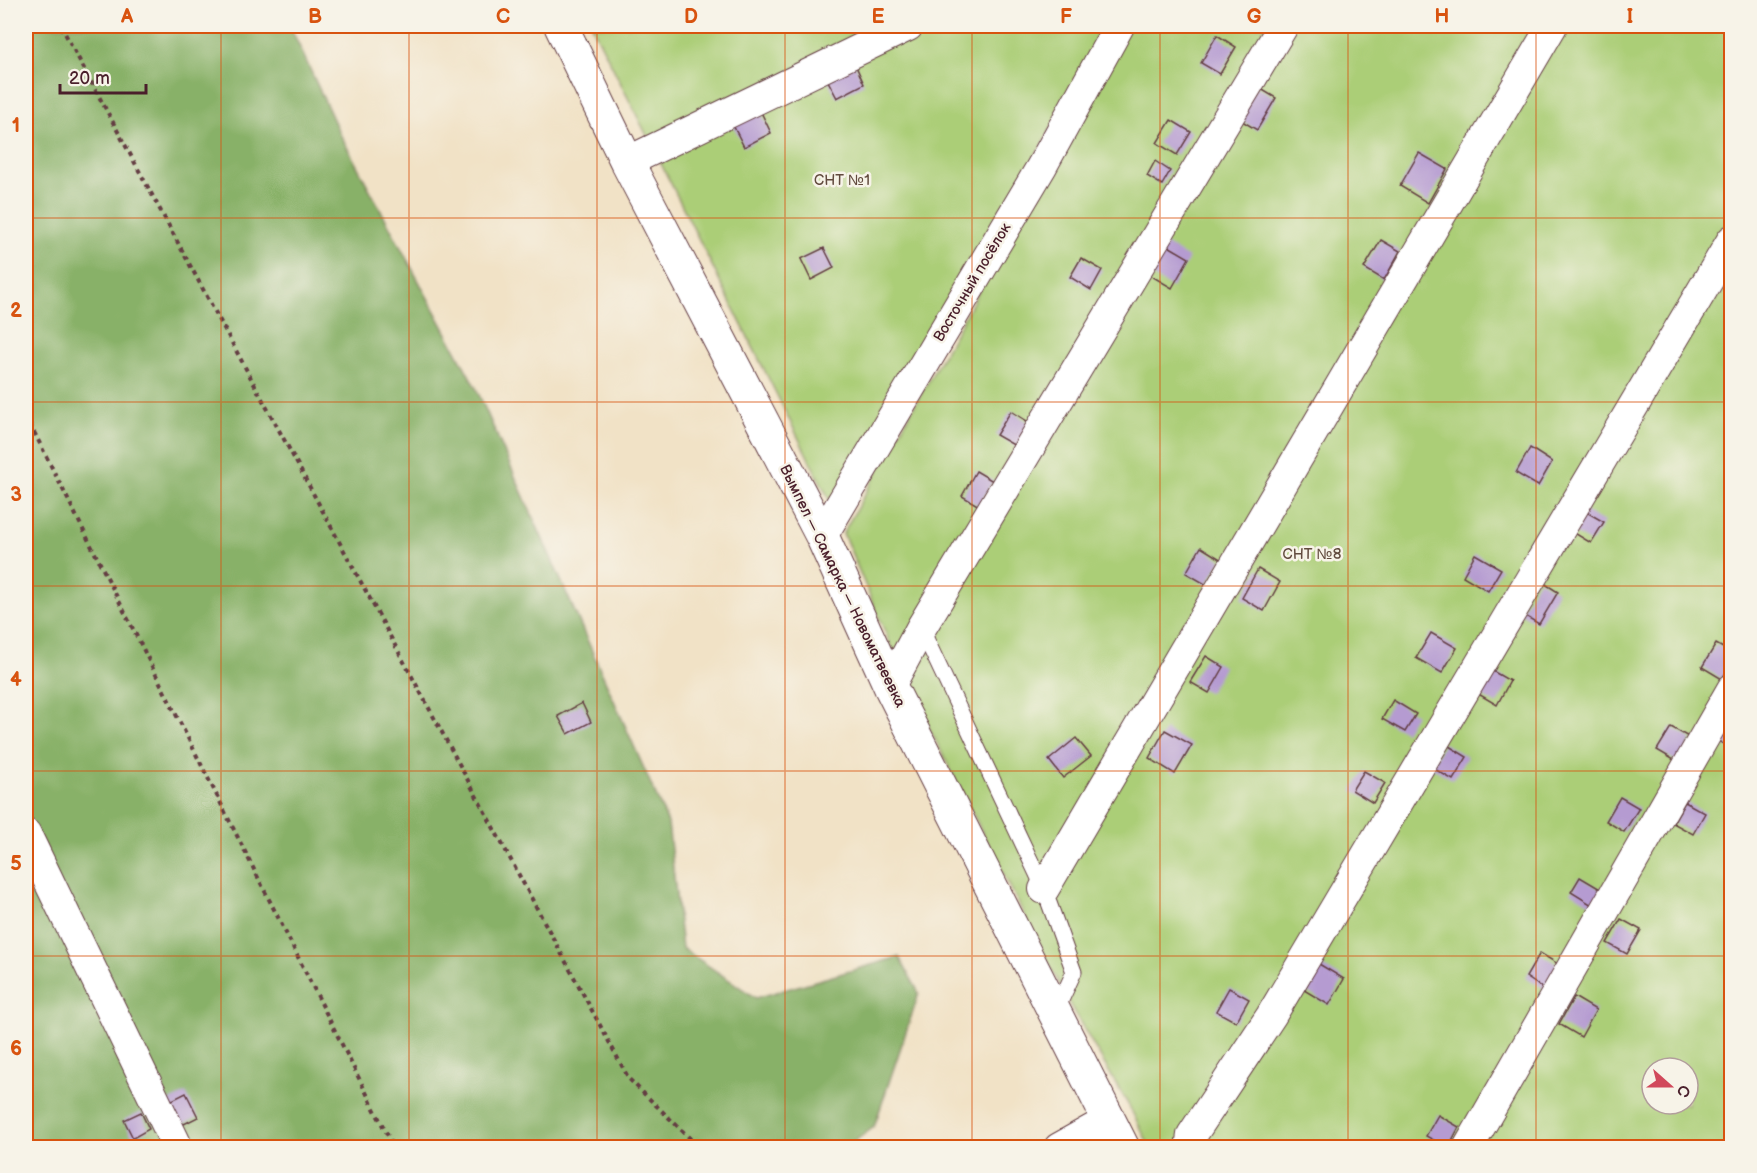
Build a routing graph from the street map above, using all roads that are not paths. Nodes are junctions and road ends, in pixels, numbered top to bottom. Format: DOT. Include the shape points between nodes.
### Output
graph roads {
  1 [pos="561,26"];
  2 [pos="908,26"];
  3 [pos="1119,26"];
  4 [pos="1283,26"];
  5 [pos="1552,26"];
  6 [pos="627,162"];
  7 [pos="1731,240"];
  8 [pos="822,536"];
  9 [pos="921,628"];
  10 [pos="891,686"];
  11 [pos="1731,689"];
  12 [pos="26,834"];
  13 [pos="1044,889"];
  14 [pos="1056,1012"];
  15 [pos="1116,1134"];
  16 [pos="178,1148"];
  17 [pos="1059,1148"];
  18 [pos="1190,1148"];
  19 [pos="1468,1148"];
  1 -- 6 [label="main road, Вымпел — Самарка — Новоматвеевка"];
  2 -- 6 [label="street"];
  3 -- 8 [label="street, Восточный посёлок" via="1042,166"];
  4 -- 9 [label="street"];
  5 -- 13 [label="street"];
  6 -- 8 [label="main road, Вымпел — Самарка — Новоматвеевка"];
  7 -- 18 [label="street" via="1271,1016 1192,1135"];
  8 -- 10 [label="main road, Вымпел — Самарка — Новоматвеевка"];
  9 -- 10 [label="street"];
  9 -- 13 [label="lane"];
  10 -- 14 [label="main road, Вымпел — Самарка — Новоматвеевка"];
  11 -- 19 [label="street"];
  12 -- 16 [label="street"];
  13 -- 14 [label="lane" via="1074,972"];
  14 -- 15 [label="main road, Вымпел — Самарка — Новоматвеевка"];
  15 -- 17 [label="street"];
}
